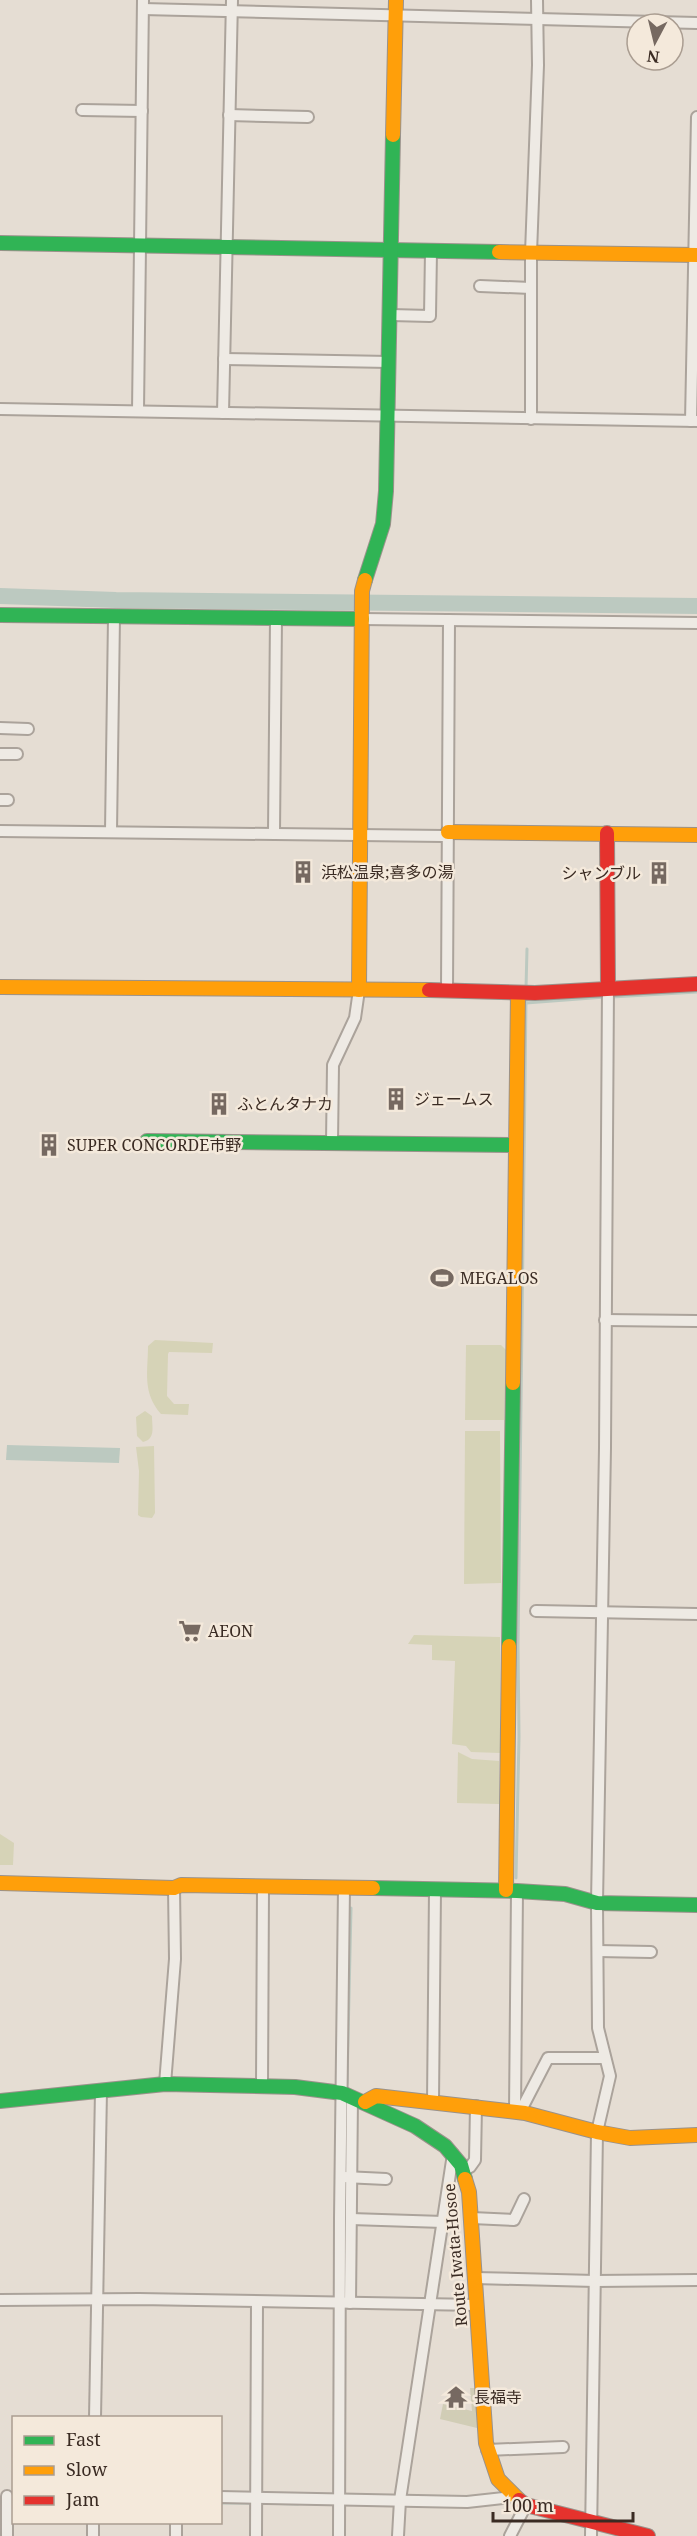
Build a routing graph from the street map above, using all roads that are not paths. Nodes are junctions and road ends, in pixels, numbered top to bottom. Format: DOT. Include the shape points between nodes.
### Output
graph roads {
  1 [pos="396,0"];
  2 [pos="537,0"];
  3 [pos="143,5"];
  4 [pos="232,5"];
  5 [pos="395,14"];
  6 [pos="538,21"];
  7 [pos="697,23"];
  8 [pos="82,110"];
  9 [pos="142,111"];
  10 [pos="229,115"];
  11 [pos="308,117"];
  12 [pos="697,117"];
  13 [pos="0,243"];
  14 [pos="140,245"];
  15 [pos="227,246"];
  16 [pos="390,250"];
  17 [pos="431,251"];
  18 [pos="531,253"];
  19 [pos="696,255"];
  20 [pos="480,286"];
  21 [pos="531,288"];
  22 [pos="695,313"];
  23 [pos="390,315"];
  24 [pos="224,358"];
  25 [pos="389,362"];
  26 [pos="0,409"];
  27 [pos="138,411"];
  28 [pos="223,413"];
  29 [pos="387,416"];
  30 [pos="531,419"];
  31 [pos="694,421"];
  32 [pos="0,615"];
  33 [pos="114,617"];
  34 [pos="276,618"];
  35 [pos="362,619"];
  36 [pos="449,620"];
  37 [pos="697,623"];
  38 [pos="0,728"];
  39 [pos="28,729"];
  40 [pos="0,754"];
  41 [pos="17,754"];
  42 [pos="0,831"];
  43 [pos="111,831"];
  44 [pos="448,832"];
  45 [pos="274,833"];
  46 [pos="607,833"];
  47 [pos="360,834"];
  48 [pos="697,835"];
  49 [pos="697,984"];
  50 [pos="0,987"];
  51 [pos="608,987"];
  52 [pos="359,990"];
  53 [pos="447,990"];
  54 [pos="518,999"];
  55 [pos="147,1141"];
  56 [pos="332,1142"];
  57 [pos="516,1145"];
  58 [pos="605,1320"];
  59 [pos="697,1321"];
  60 [pos="536,1611"];
  61 [pos="601,1611"];
  62 [pos="697,1614"];
  63 [pos="0,1883"];
  64 [pos="174,1888"];
  65 [pos="263,1888"];
  66 [pos="344,1888"];
  67 [pos="435,1890"];
  68 [pos="512,1891"];
  69 [pos="597,1903"];
  70 [pos="697,1905"];
  71 [pos="598,1951"];
  72 [pos="651,1952"];
  73 [pos="605,2058"];
  74 [pos="165,2084"];
  75 [pos="262,2086"];
  76 [pos="101,2091"];
  77 [pos="353,2098"];
  78 [pos="0,2101"];
  79 [pos="433,2102"];
  80 [pos="476,2106"];
  81 [pos="517,2112"];
  82 [pos="597,2132"];
  83 [pos="697,2135"];
  84 [pos="453,2154"];
  85 [pos="463,2171"];
  86 [pos="346,2177"];
  87 [pos="386,2179"];
  88 [pos="524,2199"];
  89 [pos="472,2218"];
  90 [pos="351,2219"];
  91 [pos="443,2222"];
  92 [pos="475,2277"];
  93 [pos="697,2280"];
  94 [pos="595,2281"];
  95 [pos="0,2300"];
  96 [pos="97,2300"];
  97 [pos="257,2302"];
  98 [pos="345,2303"];
  99 [pos="430,2305"];
  100 [pos="477,2305"];
  101 [pos="95,2416"];
  102 [pos="563,2447"];
  103 [pos="487,2450"];
  104 [pos="7,2496"];
  105 [pos="222,2497"];
  106 [pos="512,2497"];
  107 [pos="257,2498"];
  108 [pos="339,2500"];
  109 [pos="400,2500"];
  110 [pos="526,2505"];
  111 [pos="591,2530"];
  112 [pos="6,2536"];
  113 [pos="256,2536"];
  114 [pos="339,2536"];
  115 [pos="398,2536"];
  116 [pos="510,2536"];
  117 [pos="648,2536"];
  1 -- 5 [label="street"];
  2 -- 6 [label="street"];
  3 -- 4 [label="street"];
  3 -- 9 [label="street"];
  4 -- 5 [label="street"];
  4 -- 10 [label="street"];
  5 -- 6 [label="street"];
  5 -- 16 [label="street"];
  6 -- 7 [label="street"];
  6 -- 18 [label="street"];
  8 -- 9 [label="street"];
  9 -- 14 [label="street"];
  10 -- 11 [label="street"];
  10 -- 15 [label="street"];
  12 -- 19 [label="street"];
  13 -- 14 [label="street"];
  14 -- 15 [label="street"];
  14 -- 27 [label="street"];
  15 -- 16 [label="street"];
  15 -- 24 [label="street"];
  16 -- 17 [label="street"];
  16 -- 23 [label="street"];
  17 -- 18 [label="street"];
  17 -- 23 [label="street" via="430,316"];
  18 -- 19 [label="street"];
  18 -- 21 [label="street"];
  19 -- 22 [label="street"];
  20 -- 21 [label="street"];
  21 -- 30 [label="street"];
  22 -- 31 [label="street"];
  23 -- 25 [label="street"];
  24 -- 25 [label="street"];
  24 -- 28 [label="street"];
  25 -- 29 [label="street"];
  26 -- 27 [label="street"];
  27 -- 28 [label="street"];
  28 -- 29 [label="street"];
  29 -- 30 [label="street"];
  29 -- 35 [label="street" via="384,517 362,591"];
  30 -- 31 [label="street"];
  32 -- 33 [label="street"];
  33 -- 34 [label="street"];
  33 -- 43 [label="street"];
  34 -- 35 [label="street"];
  34 -- 45 [label="street"];
  35 -- 36 [label="street"];
  35 -- 47 [label="street"];
  36 -- 37 [label="street"];
  36 -- 44 [label="street"];
  38 -- 39 [label="street"];
  40 -- 41 [label="street"];
  42 -- 43 [label="street"];
  43 -- 45 [label="street"];
  44 -- 46 [label="street"];
  44 -- 47 [label="street" via="444,836"];
  44 -- 53 [label="street"];
  45 -- 47 [label="street"];
  46 -- 48 [label="street"];
  46 -- 51 [label="street"];
  47 -- 52 [label="street"];
  49 -- 51 [label="street"];
  50 -- 52 [label="street"];
  51 -- 54 [label="street"];
  51 -- 58 [label="street"];
  52 -- 53 [label="street"];
  52 -- 56 [label="street" via="355,1018 333,1065"];
  53 -- 54 [label="street" via="503,991"];
  54 -- 57 [label="street"];
  55 -- 56 [label="street"];
  56 -- 57 [label="street"];
  57 -- 68 [label="street"];
  58 -- 59 [label="street"];
  58 -- 61 [label="street"];
  60 -- 61 [label="street"];
  61 -- 62 [label="street"];
  61 -- 69 [label="street"];
  63 -- 64 [label="street"];
  64 -- 65 [label="street"];
  64 -- 74 [label="street" via="175,1959"];
  65 -- 66 [label="street"];
  65 -- 75 [label="street"];
  66 -- 67 [label="street"];
  66 -- 77 [label="street"];
  67 -- 68 [label="street"];
  67 -- 79 [label="street"];
  68 -- 69 [label="street" via="575,1896"];
  68 -- 81 [label="street"];
  69 -- 70 [label="street"];
  69 -- 71 [label="street"];
  71 -- 72 [label="street"];
  71 -- 73 [label="street" via="598,2028"];
  73 -- 81 [label="street" via="548,2058"];
  73 -- 82 [label="street" via="610,2076"];
  74 -- 75 [label="street, Route Iwata-Hosoe"];
  74 -- 76 [label="street, Route Iwata-Hosoe"];
  75 -- 77 [label="street, Route Iwata-Hosoe" via="295,2087"];
  76 -- 78 [label="street, Route Iwata-Hosoe"];
  76 -- 96 [label="street"];
  77 -- 79 [label="street" via="376,2096"];
  77 -- 84 [label="street, Route Iwata-Hosoe" via="415,2126"];
  77 -- 86 [label="street"];
  79 -- 80 [label="street"];
  80 -- 81 [label="street"];
  80 -- 85 [label="street" via="475,2160"];
  81 -- 82 [label="street"];
  82 -- 83 [label="street" via="630,2138"];
  82 -- 94 [label="street"];
  84 -- 85 [label="street, Route Iwata-Hosoe"];
  84 -- 91 [label="street"];
  85 -- 89 [label="street, Route Iwata-Hosoe"];
  86 -- 87 [label="street"];
  86 -- 90 [label="street"];
  86 -- 98 [label="street"];
  88 -- 89 [label="street" via="514,2220"];
  89 -- 92 [label="street, Route Iwata-Hosoe"];
  90 -- 91 [label="street"];
  90 -- 98 [label="street"];
  91 -- 99 [label="street"];
  92 -- 94 [label="street"];
  92 -- 100 [label="street, Route Iwata-Hosoe"];
  93 -- 94 [label="street"];
  94 -- 111 [label="street"];
  95 -- 96 [label="street"];
  96 -- 97 [label="street"];
  96 -- 101 [label="street"];
  97 -- 98 [label="street"];
  97 -- 107 [label="street"];
  98 -- 99 [label="street"];
  98 -- 108 [label="street"];
  99 -- 100 [label="street"];
  99 -- 109 [label="street"];
  100 -- 103 [label="street, Route Iwata-Hosoe"];
  102 -- 103 [label="street"];
  103 -- 106 [label="street, Route Iwata-Hosoe" via="493,2470"];
  104 -- 112 [label="street"];
  105 -- 107 [label="street"];
  106 -- 109 [label="street" via="467,2502"];
  106 -- 110 [label="street, Route Iwata-Hosoe"];
  107 -- 108 [label="street"];
  107 -- 113 [label="street"];
  108 -- 109 [label="street"];
  108 -- 114 [label="street"];
  109 -- 115 [label="street"];
  110 -- 111 [label="street, Route Iwata-Hosoe"];
  110 -- 116 [label="street"];
  111 -- 117 [label="street, Route Iwata-Hosoe"];
}
